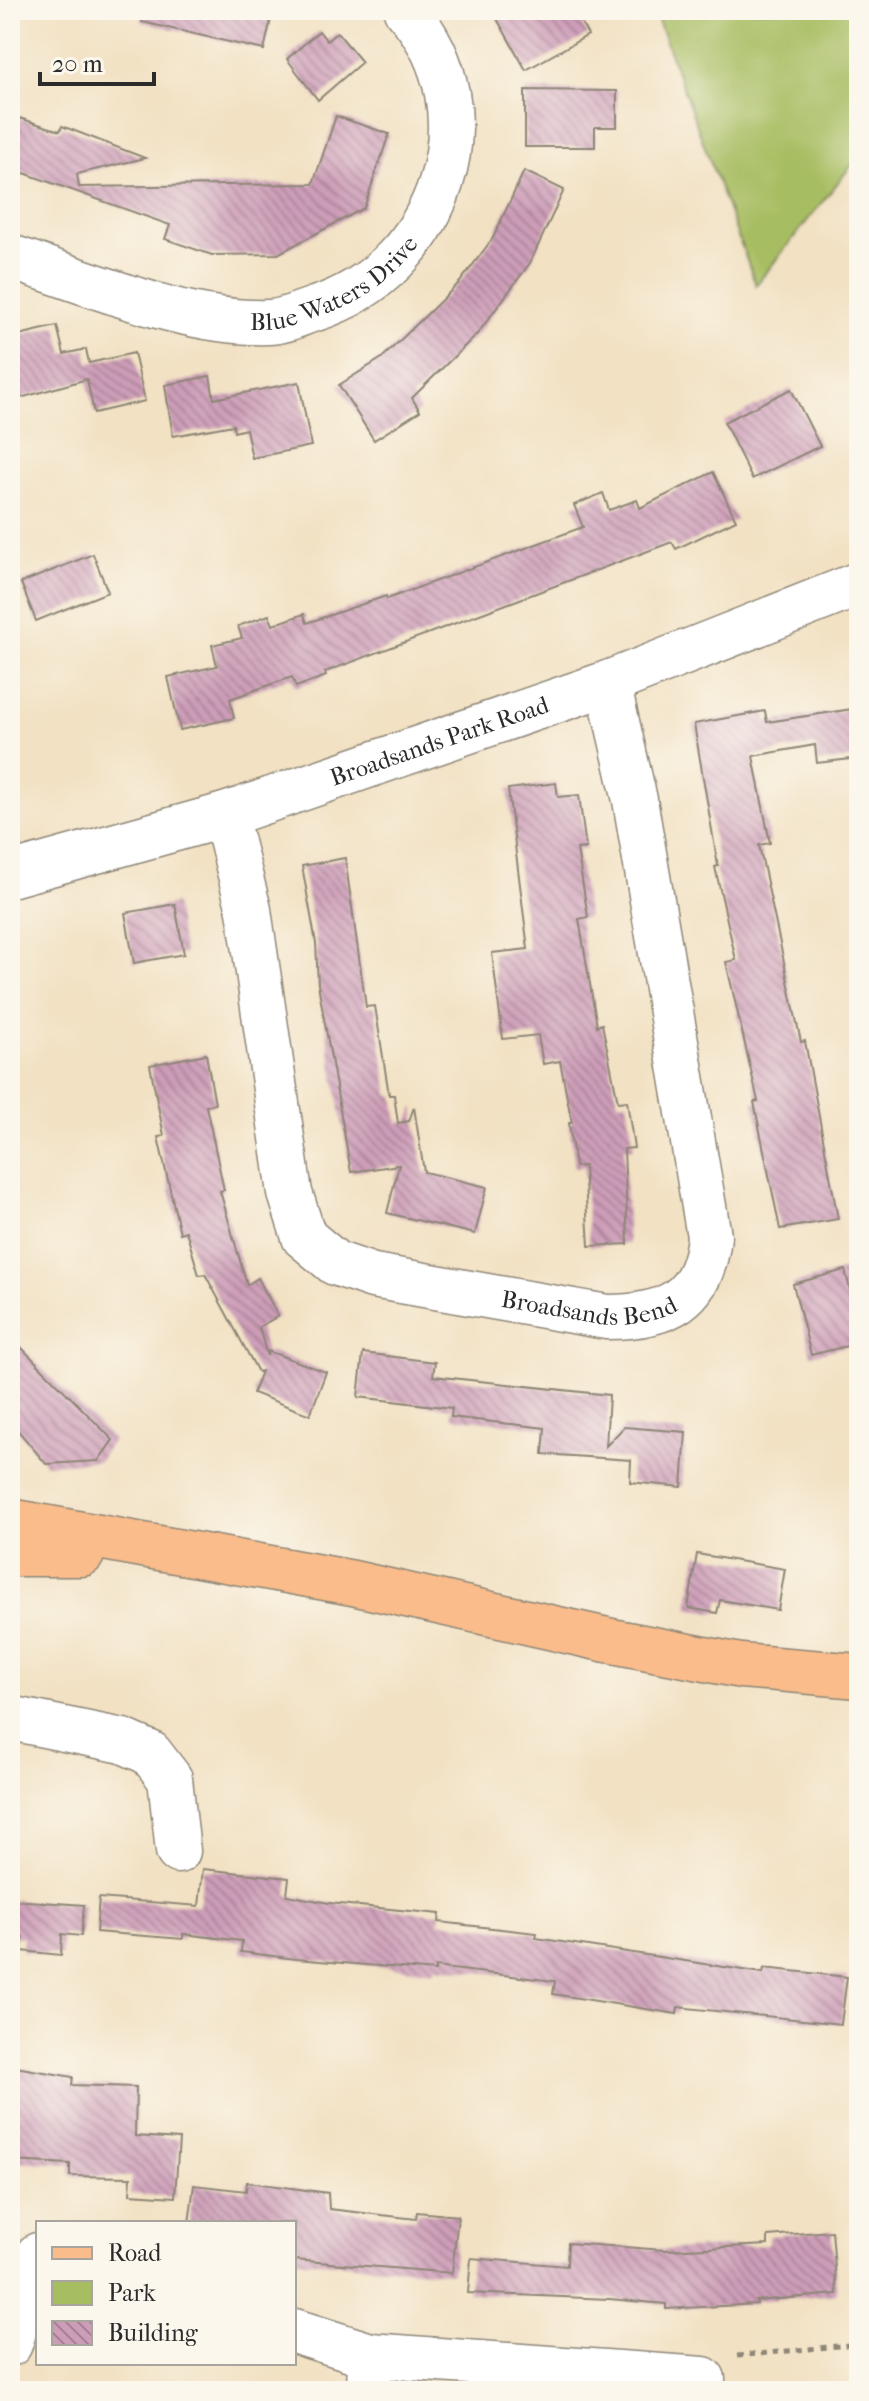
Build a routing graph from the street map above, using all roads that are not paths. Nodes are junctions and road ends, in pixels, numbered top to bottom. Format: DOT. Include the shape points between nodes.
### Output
graph roads {
  1 [pos="406,10"];
  2 [pos="10,257"];
  3 [pos="859,584"];
  4 [pos="608,683"];
  5 [pos="225,815"];
  6 [pos="10,875"];
  7 [pos="10,1521"];
  8 [pos="10,1554"];
  9 [pos="196,1554"];
  10 [pos="859,1676"];
  11 [pos="10,1718"];
  12 [pos="178,1851"];
  13 [pos="10,2236"];
  14 [pos="36,2242"];
  15 [pos="36,2261"];
  16 [pos="296,2332"];
  17 [pos="10,2344"];
  18 [pos="369,2373"];
  19 [pos="703,2379"];
  1 -- 2 [label="street, Blue Waters Drive" via="424,31 441,70 451,129 442,183 425,226 386,271 340,301 271,322 205,316"];
  3 -- 4 [label="street, Broadsands Park Road"];
  4 -- 5 [label="street, Broadsands Park Road"];
  4 -- 5 [label="street, Broadsands Bend" via="635,800 709,1236 706,1265 687,1295 644,1317 607,1317 373,1276 335,1263 304,1237 290,1193 249,910"];
  5 -- 6 [label="street, Broadsands Park Road"];
  7 -- 9 [label="main road"];
  8 -- 9 [label="main road"];
  9 -- 10 [label="main road" via="741,1666"];
  11 -- 12 [label="street" via="123,1741 150,1753 170,1779"];
  13 -- 14 [label="street"];
  15 -- 17 [label="street"];
  16 -- 18 [label="street"];
  18 -- 19 [label="street"];
}
